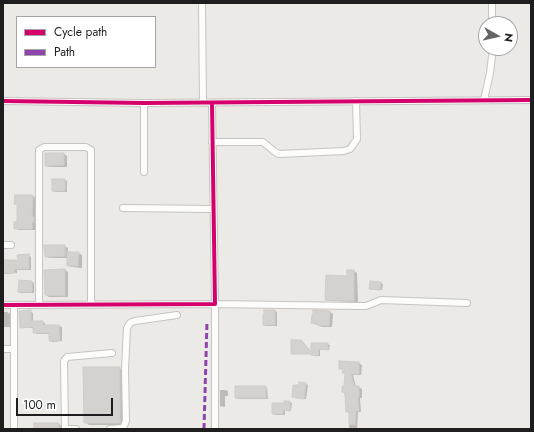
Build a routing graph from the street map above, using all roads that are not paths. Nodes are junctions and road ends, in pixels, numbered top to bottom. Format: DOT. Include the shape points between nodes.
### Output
graph roads {
  1 [pos="202,3"];
  2 [pos="492,3"];
  3 [pos="492,16"];
  4 [pos="492,56"];
  5 [pos="484,100"];
  6 [pos="531,100"];
  7 [pos="3,101"];
  8 [pos="356,101"];
  9 [pos="144,103"];
  10 [pos="203,103"];
  11 [pos="212,103"];
  12 [pos="212,142"];
  13 [pos="144,172"];
  14 [pos="123,208"];
  15 [pos="213,209"];
  16 [pos="3,245"];
  17 [pos="12,245"];
  18 [pos="468,303"];
  19 [pos="214,304"];
  20 [pos="3,305"];
  21 [pos="14,305"];
  22 [pos="39,305"];
  23 [pos="91,305"];
  24 [pos="177,315"];
  25 [pos="3,349"];
  26 [pos="14,349"];
  27 [pos="112,354"];
  28 [pos="14,429"];
  29 [pos="66,429"];
  30 [pos="76,429"];
  31 [pos="110,429"];
  32 [pos="215,429"];
  1 -- 10 [label="street"];
  2 -- 3 [label="street"];
  4 -- 5 [label="street"];
  5 -- 6 [label="street"];
  5 -- 8 [label="street"];
  7 -- 9 [label="street"];
  8 -- 11 [label="street"];
  8 -- 12 [label="street" via="357,139 350,149 344,151 279,154 261,142"];
  9 -- 10 [label="street"];
  9 -- 13 [label="street"];
  10 -- 11 [label="street"];
  11 -- 12 [label="street"];
  12 -- 15 [label="street"];
  14 -- 15 [label="street"];
  15 -- 19 [label="street"];
  16 -- 17 [label="street"];
  18 -- 19 [label="street" via="381,300 366,306"];
  19 -- 23 [label="street"];
  19 -- 32 [label="street"];
  20 -- 21 [label="street"];
  21 -- 22 [label="street"];
  21 -- 26 [label="street"];
  22 -- 23 [label="street"];
  22 -- 23 [label="street" via="39,150 44,147 86,147 91,150"];
  24 -- 31 [label="street" via="135,321 127,328 126,421 123,428"];
  25 -- 26 [label="street"];
  26 -- 28 [label="street"];
  27 -- 29 [label="street" via="67,356 64,360"];
  29 -- 30 [label="street"];
}
